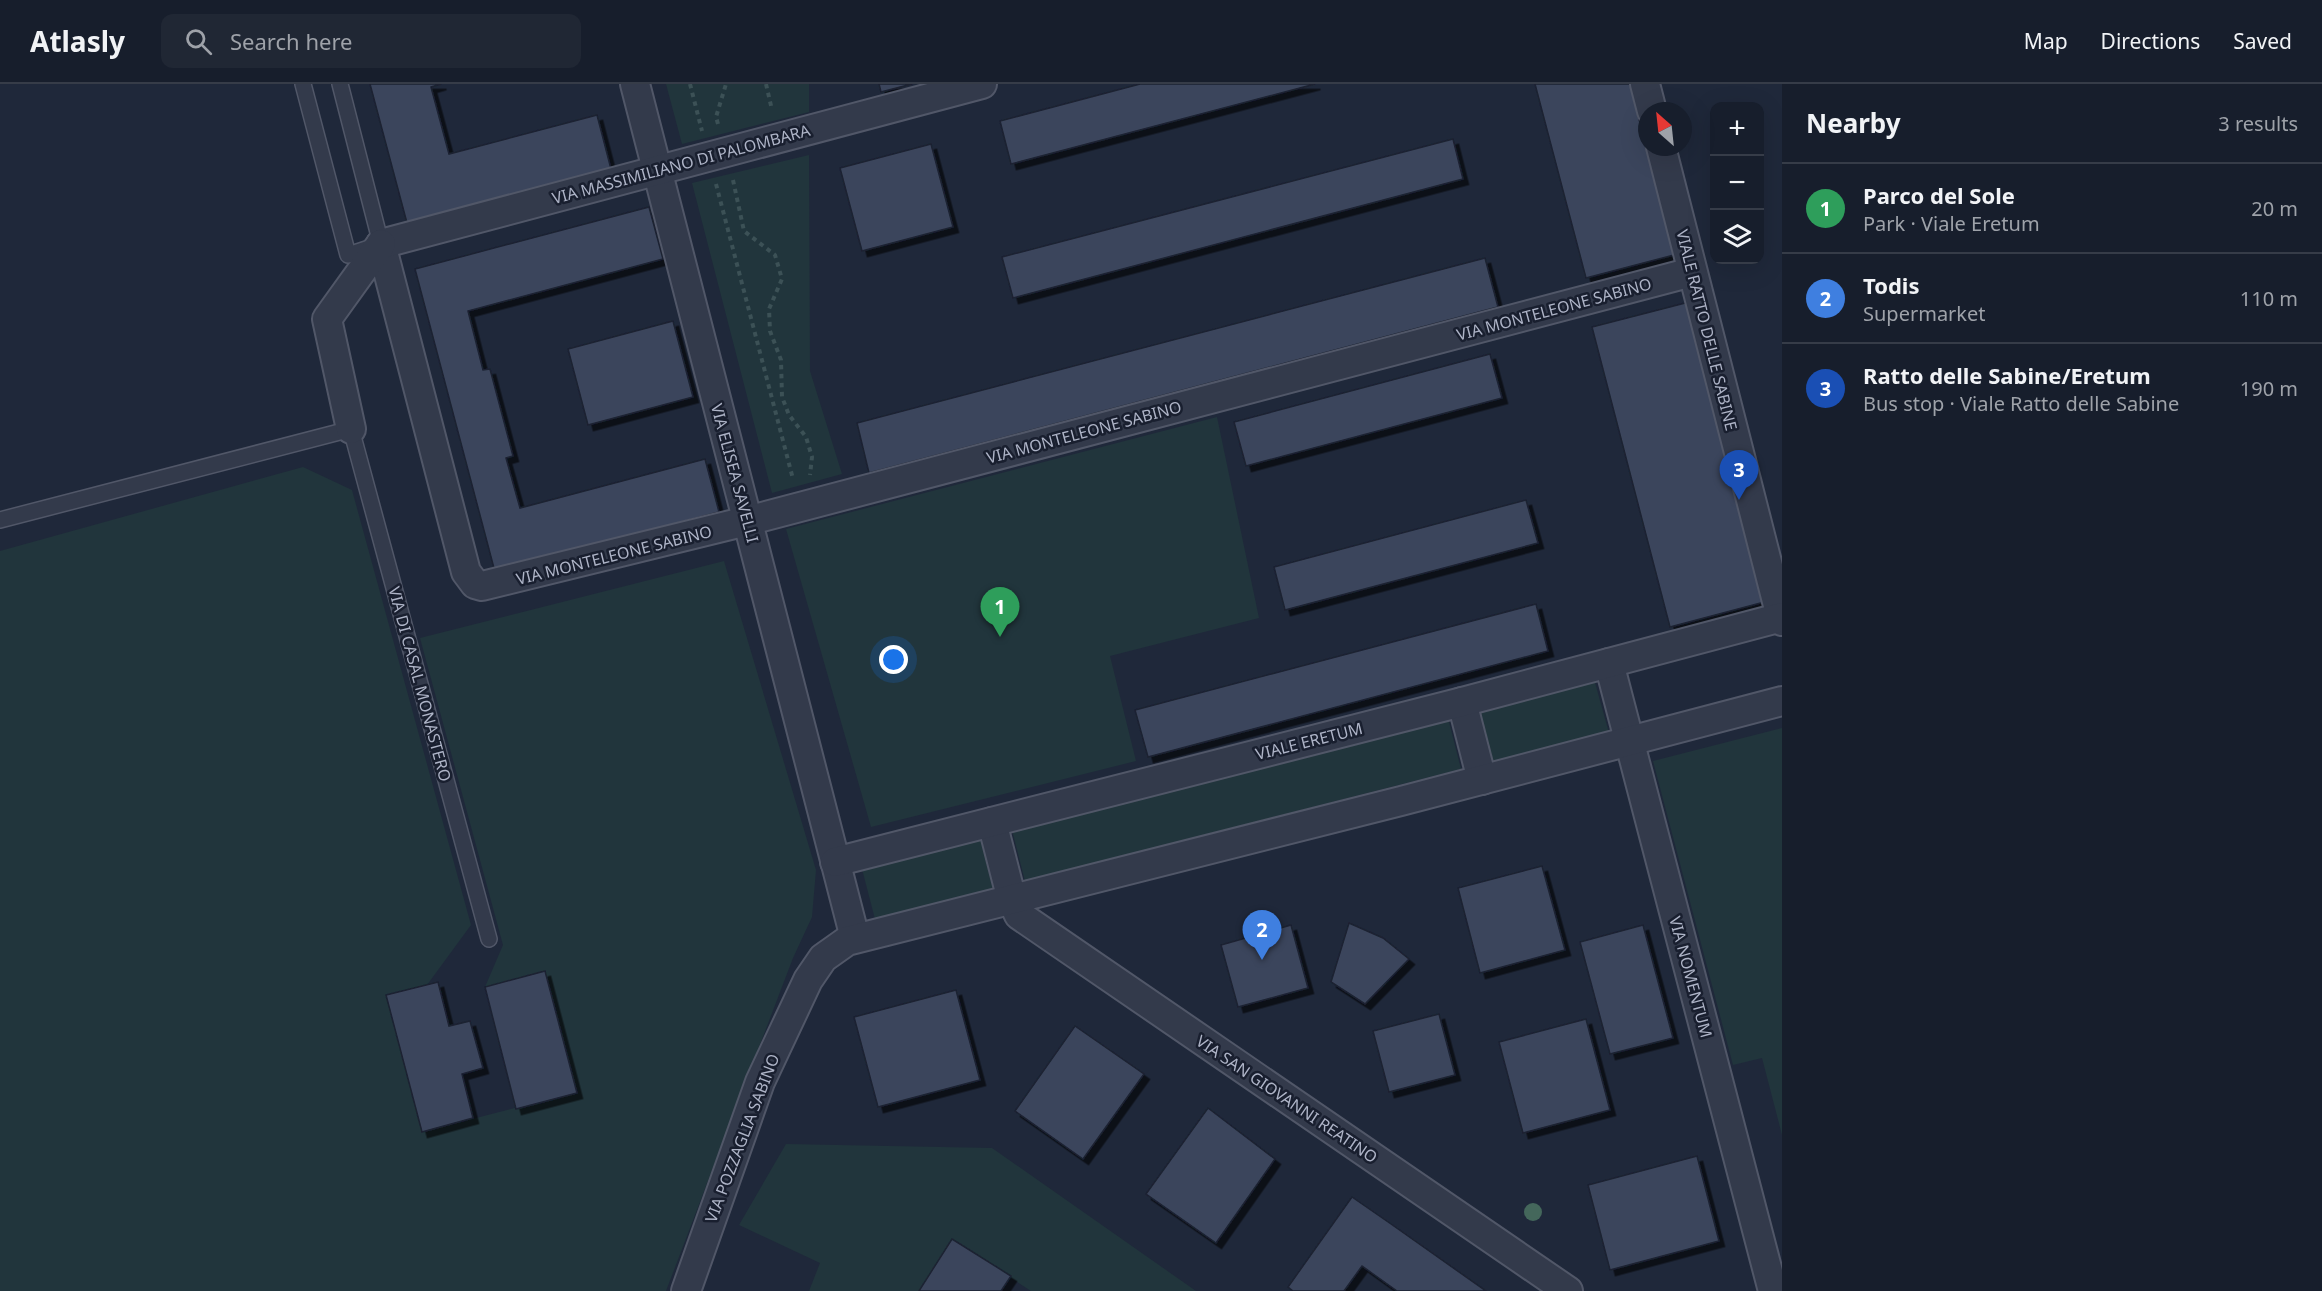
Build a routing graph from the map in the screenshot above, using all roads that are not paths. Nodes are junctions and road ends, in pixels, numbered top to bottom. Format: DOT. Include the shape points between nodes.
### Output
graph roads {
  1 [pos="303,84"];
  2 [pos="340,84"];
  3 [pos="635,84"];
  4 [pos="982,84"];
  5 [pos="1645,84"];
  6 [pos="1650,102"];
  7 [pos="1663,156"];
  8 [pos="658,170"];
  9 [pos="381,244"];
  10 [pos="1692,272"];
  11 [pos="351,429"];
  12 [pos="0,520"];
  13 [pos="747,521"];
  14 [pos="1782,618"];
  15 [pos="1609,663"];
  16 [pos="1782,700"];
  17 [pos="1462,702"];
  18 [pos="1630,742"];
  19 [pos="1482,780"];
  20 [pos="992,822"];
  21 [pos="835,862"];
  22 [pos="1012,900"];
  23 [pos="855,938"];
  24 [pos="489,939"];
  25 [pos="686,1291"];
  26 [pos="1568,1291"];
  27 [pos="1773,1291"];
  1 -- 9 [label="lane" via="348,255"];
  2 -- 9 [label="lane"];
  3 -- 8 [label="street, VIA ELISEA SAVELLI"];
  4 -- 8 [label="street, VIA MASSIMILIANO DI PALOMBARA"];
  5 -- 6 [label="street"];
  7 -- 10 [label="street, VIALE RATTO DELLE SABINE"];
  8 -- 9 [label="street, VIA MASSIMILIANO DI PALOMBARA"];
  8 -- 13 [label="street, VIA ELISEA SAVELLI"];
  9 -- 11 [label="street, VIA DI CASAL MONASTERO" via="327,319"];
  9 -- 13 [label="street, VIA MONTELEONE SABINO" via="466,572 475,584 490,586"];
  10 -- 13 [label="street, VIA MONTELEONE SABINO"];
  10 -- 14 [label="street, VIALE RATTO DELLE SABINE"];
  11 -- 12 [label="lane"];
  11 -- 24 [label="lane, VIA DI CASAL MONASTERO"];
  13 -- 21 [label="street, VIA ELISEA SAVELLI"];
  14 -- 15 [label="street, VIALE ERETUM"];
  15 -- 17 [label="street, VIALE ERETUM"];
  15 -- 18 [label="street, VIA NOMENTUM"];
  16 -- 18 [label="street"];
  17 -- 19 [label="street"];
  17 -- 20 [label="street, VIALE ERETUM"];
  18 -- 19 [label="street"];
  18 -- 27 [label="street, VIA NOMENTUM"];
  19 -- 22 [label="street"];
  20 -- 21 [label="street, VIALE ERETUM"];
  20 -- 22 [label="street"];
  21 -- 23 [label="street, VIA ELISEA SAVELLI"];
  22 -- 23 [label="street"];
  22 -- 26 [label="street, VIA SAN GIOVANNI REATINO" via="1019,915"];
  23 -- 25 [label="street, VIA POZZAGLIA SABINO" via="823,958 801,993 760,1082"];
}
